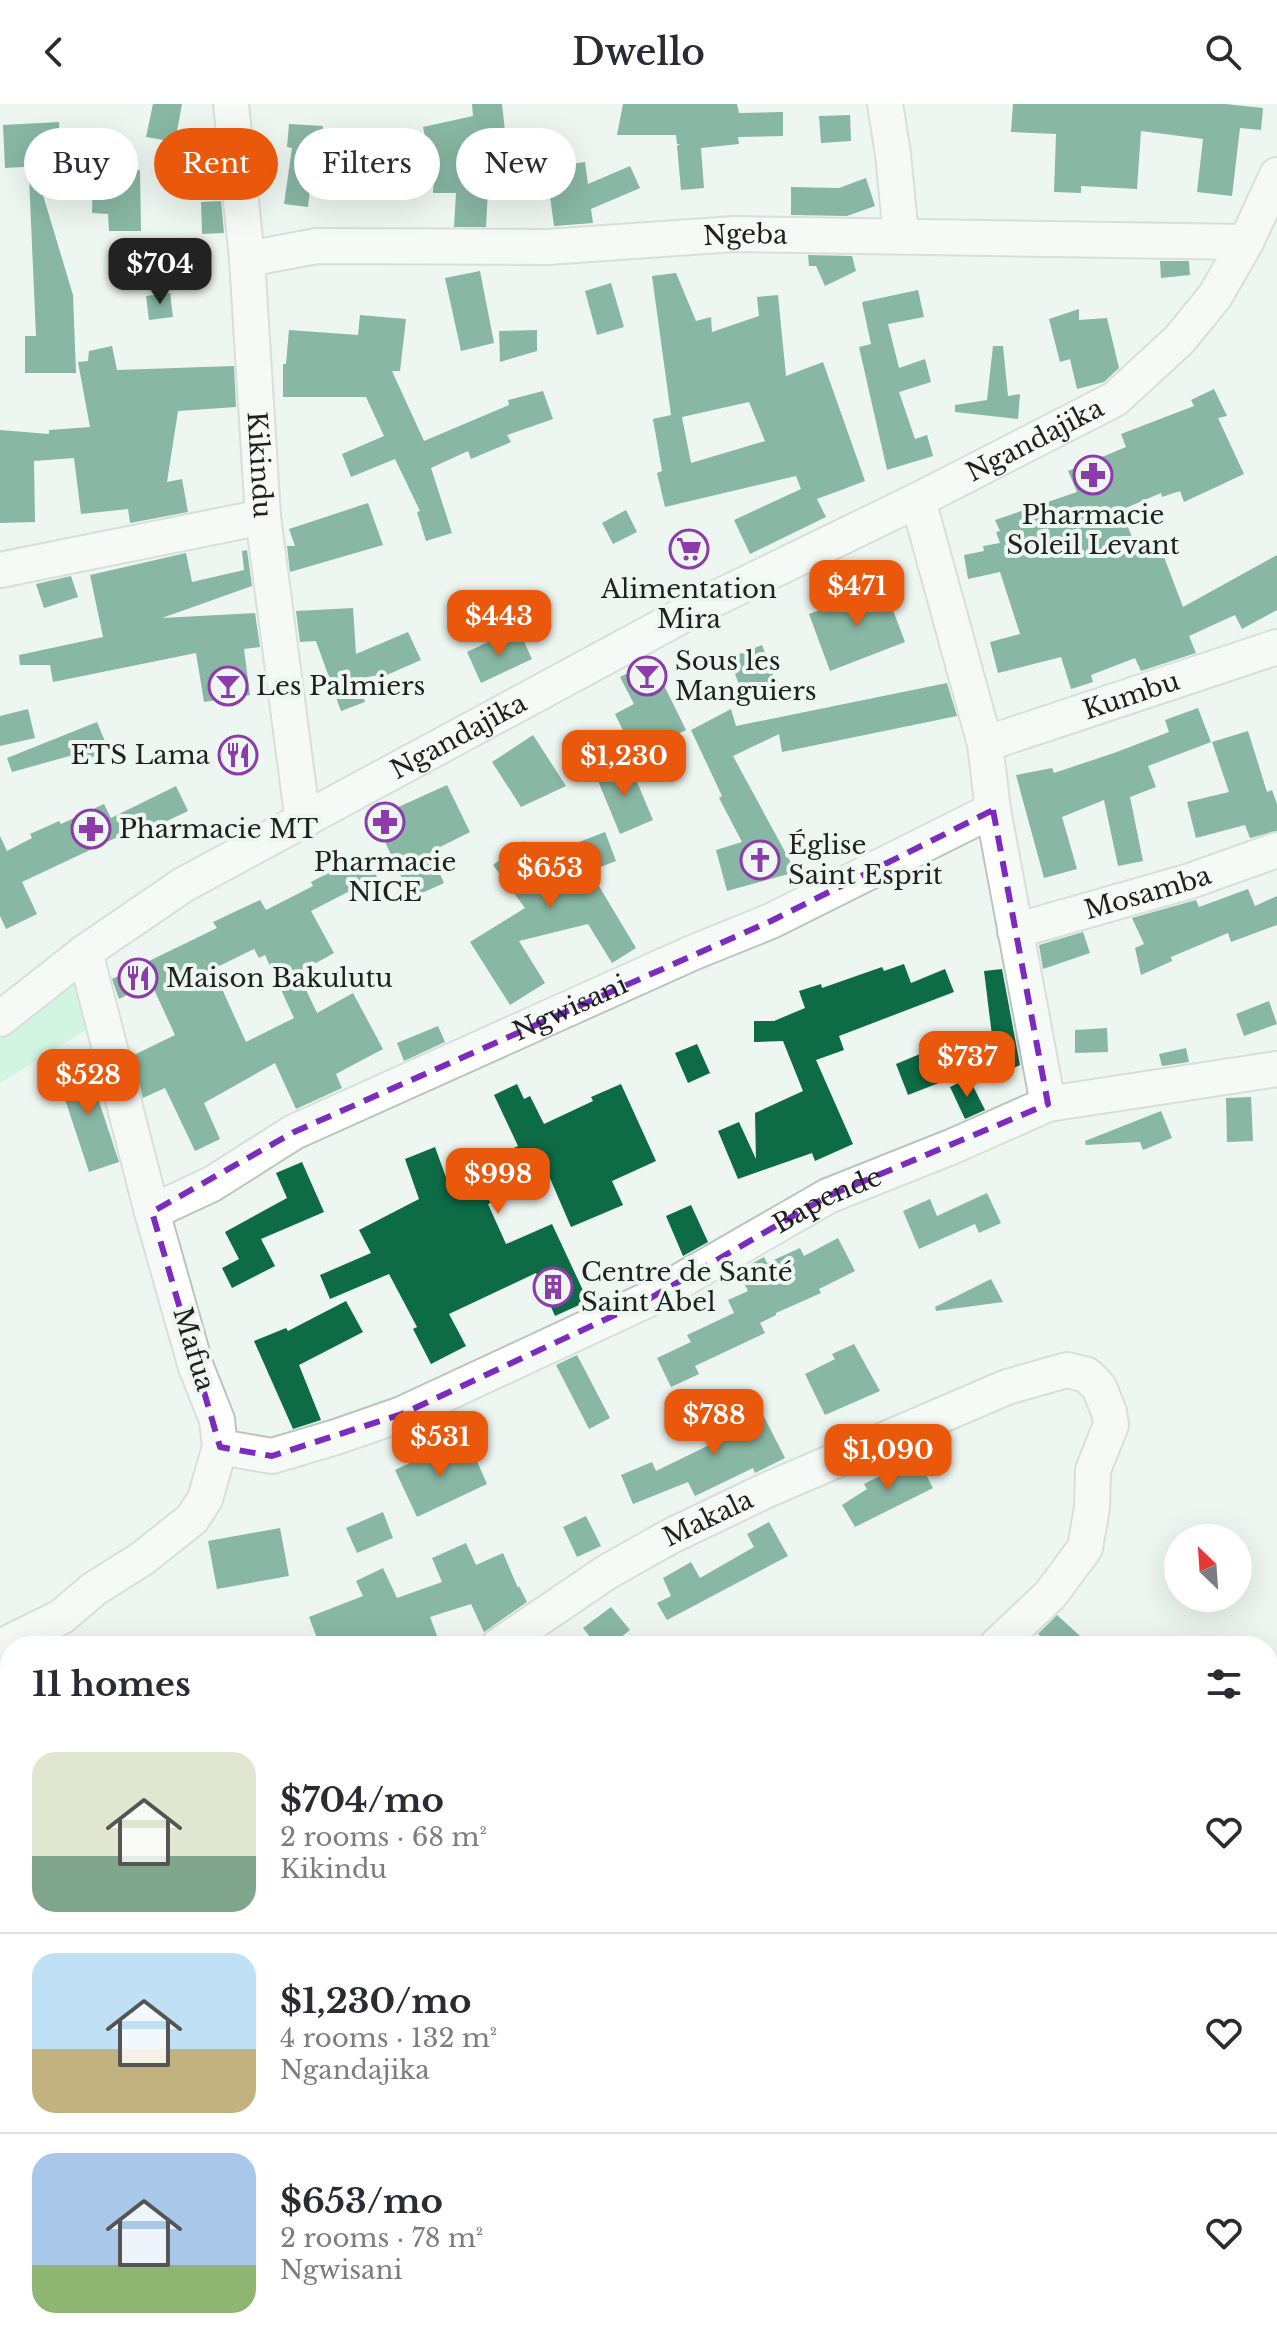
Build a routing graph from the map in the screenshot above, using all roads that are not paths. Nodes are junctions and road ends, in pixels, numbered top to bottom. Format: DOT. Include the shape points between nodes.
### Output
graph roads {
  1 [pos="231,104"];
  2 [pos="885,104"];
  3 [pos="1277,175"];
  4 [pos="901,236"];
  5 [pos="1246,242"];
  6 [pos="247,259"];
  7 [pos="918,500"];
  8 [pos="263,517"];
  9 [pos="0,570"];
  10 [pos="1277,647"];
  11 [pos="985,744"];
  12 [pos="993,810"];
  13 [pos="303,822"];
  14 [pos="1277,850"];
  15 [pos="1015,931"];
  16 [pos="85,952"];
  17 [pos="0,1019"];
  18 [pos="1277,1069"];
  19 [pos="1048,1104"];
  20 [pos="152,1212"];
  21 [pos="220,1447"];
  22 [pos="22,1636"];
  23 [pos="513,1636"];
  24 [pos="1007,1636"];
  1 -- 6 [label="street, Kikindu"];
  2 -- 4 [label="street"];
  3 -- 5 [label="street, Ngandajika"];
  4 -- 5 [label="street, Ngeba"];
  4 -- 6 [label="street, Ngeba" via="735,234 547,247 317,246"];
  5 -- 7 [label="street, Ngandajika" via="1215,296 1179,340 1115,399"];
  6 -- 8 [label="street, Kikindu"];
  7 -- 11 [label="street"];
  7 -- 13 [label="street, Ngandajika" via="698,607"];
  8 -- 9 [label="street"];
  8 -- 13 [label="street, Kikindu"];
  10 -- 11 [label="street, Kumbu"];
  11 -- 12 [label="street"];
  12 -- 15 [label="street"];
  12 -- 20 [label="street, Ngwisani" via="771,921 294,1132 212,1184"];
  13 -- 16 [label="street, Ngandajika" via="183,885"];
  14 -- 15 [label="street, Mosamba"];
  15 -- 19 [label="street"];
  16 -- 17 [label="street, Ngandajika"];
  16 -- 20 [label="street, Mafua"];
  18 -- 19 [label="street, Bapende"];
  19 -- 21 [label="street, Bapende" via="828,1196 647,1300 402,1414 272,1456"];
  20 -- 21 [label="street, Mafua" via="196,1367 217,1420"];
  21 -- 22 [label="street, Mafua" via="205,1499 192,1519 61,1617"];
  23 -- 24 [label="street, Makala" via="607,1572 767,1490 1007,1387 1067,1370 1087,1375 1099,1387 1111,1425 1093,1470 1085,1548 1050,1595"];
}
